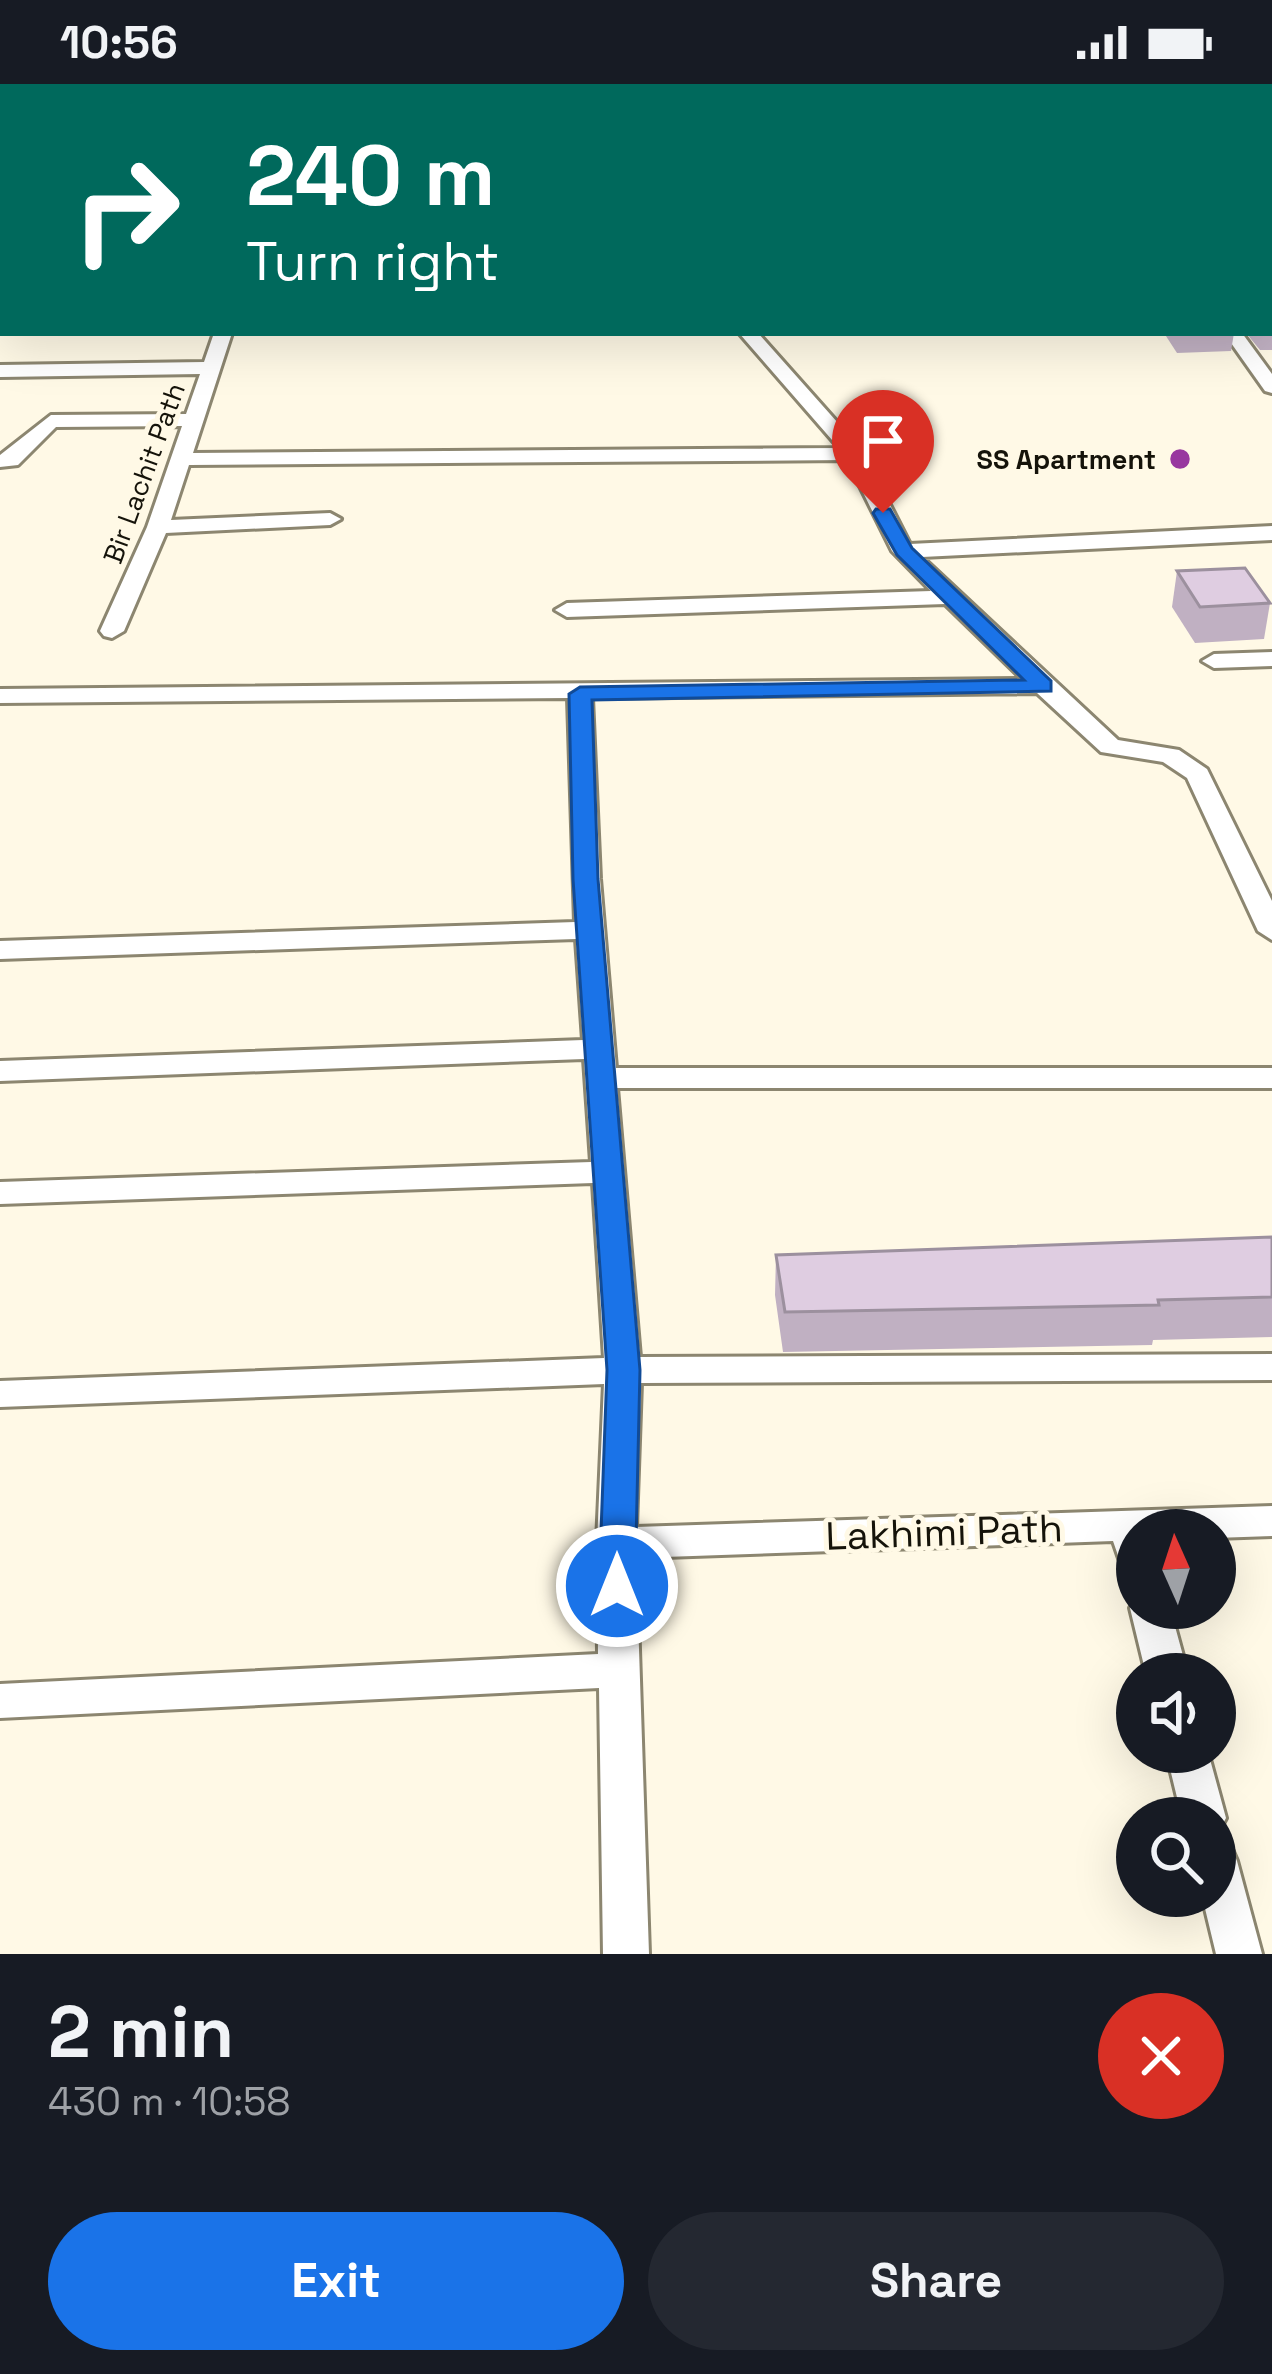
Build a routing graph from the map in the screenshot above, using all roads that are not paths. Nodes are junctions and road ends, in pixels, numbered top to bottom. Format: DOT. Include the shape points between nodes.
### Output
graph roads {
  1 [pos="222,336"];
  2 [pos="751,336"];
  3 [pos="1235,336"];
  4 [pos="211,368"];
  5 [pos="0,371"];
  6 [pos="1272,387"];
  7 [pos="194,421"];
  8 [pos="856,454"];
  9 [pos="180,459"];
  10 [pos="0,461"];
  11 [pos="330,519"];
  12 [pos="158,527"];
  13 [pos="1272,533"];
  14 [pos="904,551"];
  15 [pos="952,597"];
  16 [pos="567,610"];
  17 [pos="112,631"];
  18 [pos="1272,658"];
  19 [pos="1214,661"];
  20 [pos="1043,686"];
  21 [pos="580,694"];
  22 [pos="0,696"];
  23 [pos="590,930"];
  24 [pos="1272,931"];
  25 [pos="0,950"];
  26 [pos="600,1063"];
  27 [pos="0,1071"];
  28 [pos="1272,1078"];
  29 [pos="608,1172"];
  30 [pos="0,1193"];
  31 [pos="1272,1367"];
  32 [pos="623,1370"];
  33 [pos="0,1394"];
  34 [pos="1272,1521"];
  35 [pos="1236,1526"];
  36 [pos="1116,1542"];
  37 [pos="616,1543"];
  38 [pos="619,1670"];
  39 [pos="0,1701"];
  40 [pos="1229,1917"];
  41 [pos="626,1954"];
  42 [pos="1239,1954"];
  1 -- 4 [label="street, Bir Lachit Path"];
  2 -- 8 [label="street"];
  3 -- 6 [label="street"];
  4 -- 5 [label="street"];
  4 -- 7 [label="street, Bir Lachit Path"];
  7 -- 9 [label="street, Bir Lachit Path"];
  7 -- 10 [label="street" via="51,421 11,461"];
  8 -- 9 [label="street"];
  8 -- 14 [label="street"];
  9 -- 12 [label="street, Bir Lachit Path"];
  11 -- 12 [label="street"];
  12 -- 17 [label="street, Bir Lachit Path"];
  13 -- 14 [label="street"];
  14 -- 15 [label="street"];
  15 -- 16 [label="street"];
  15 -- 20 [label="street"];
  18 -- 19 [label="street"];
  20 -- 21 [label="street"];
  20 -- 24 [label="street" via="1110,747 1170,755 1198,774"];
  21 -- 22 [label="street"];
  21 -- 23 [label="street"];
  23 -- 25 [label="street"];
  23 -- 26 [label="street"];
  26 -- 27 [label="street"];
  26 -- 28 [label="street"];
  26 -- 29 [label="street"];
  29 -- 30 [label="street"];
  29 -- 32 [label="street"];
  31 -- 32 [label="street"];
  32 -- 33 [label="street"];
  32 -- 37 [label="street"];
  34 -- 35 [label="street, Lakhimi Path"];
  36 -- 37 [label="street, Lakhimi Path"];
  37 -- 38 [label="street"];
  38 -- 39 [label="street"];
  38 -- 41 [label="street"];
  40 -- 42 [label="street"];
}
